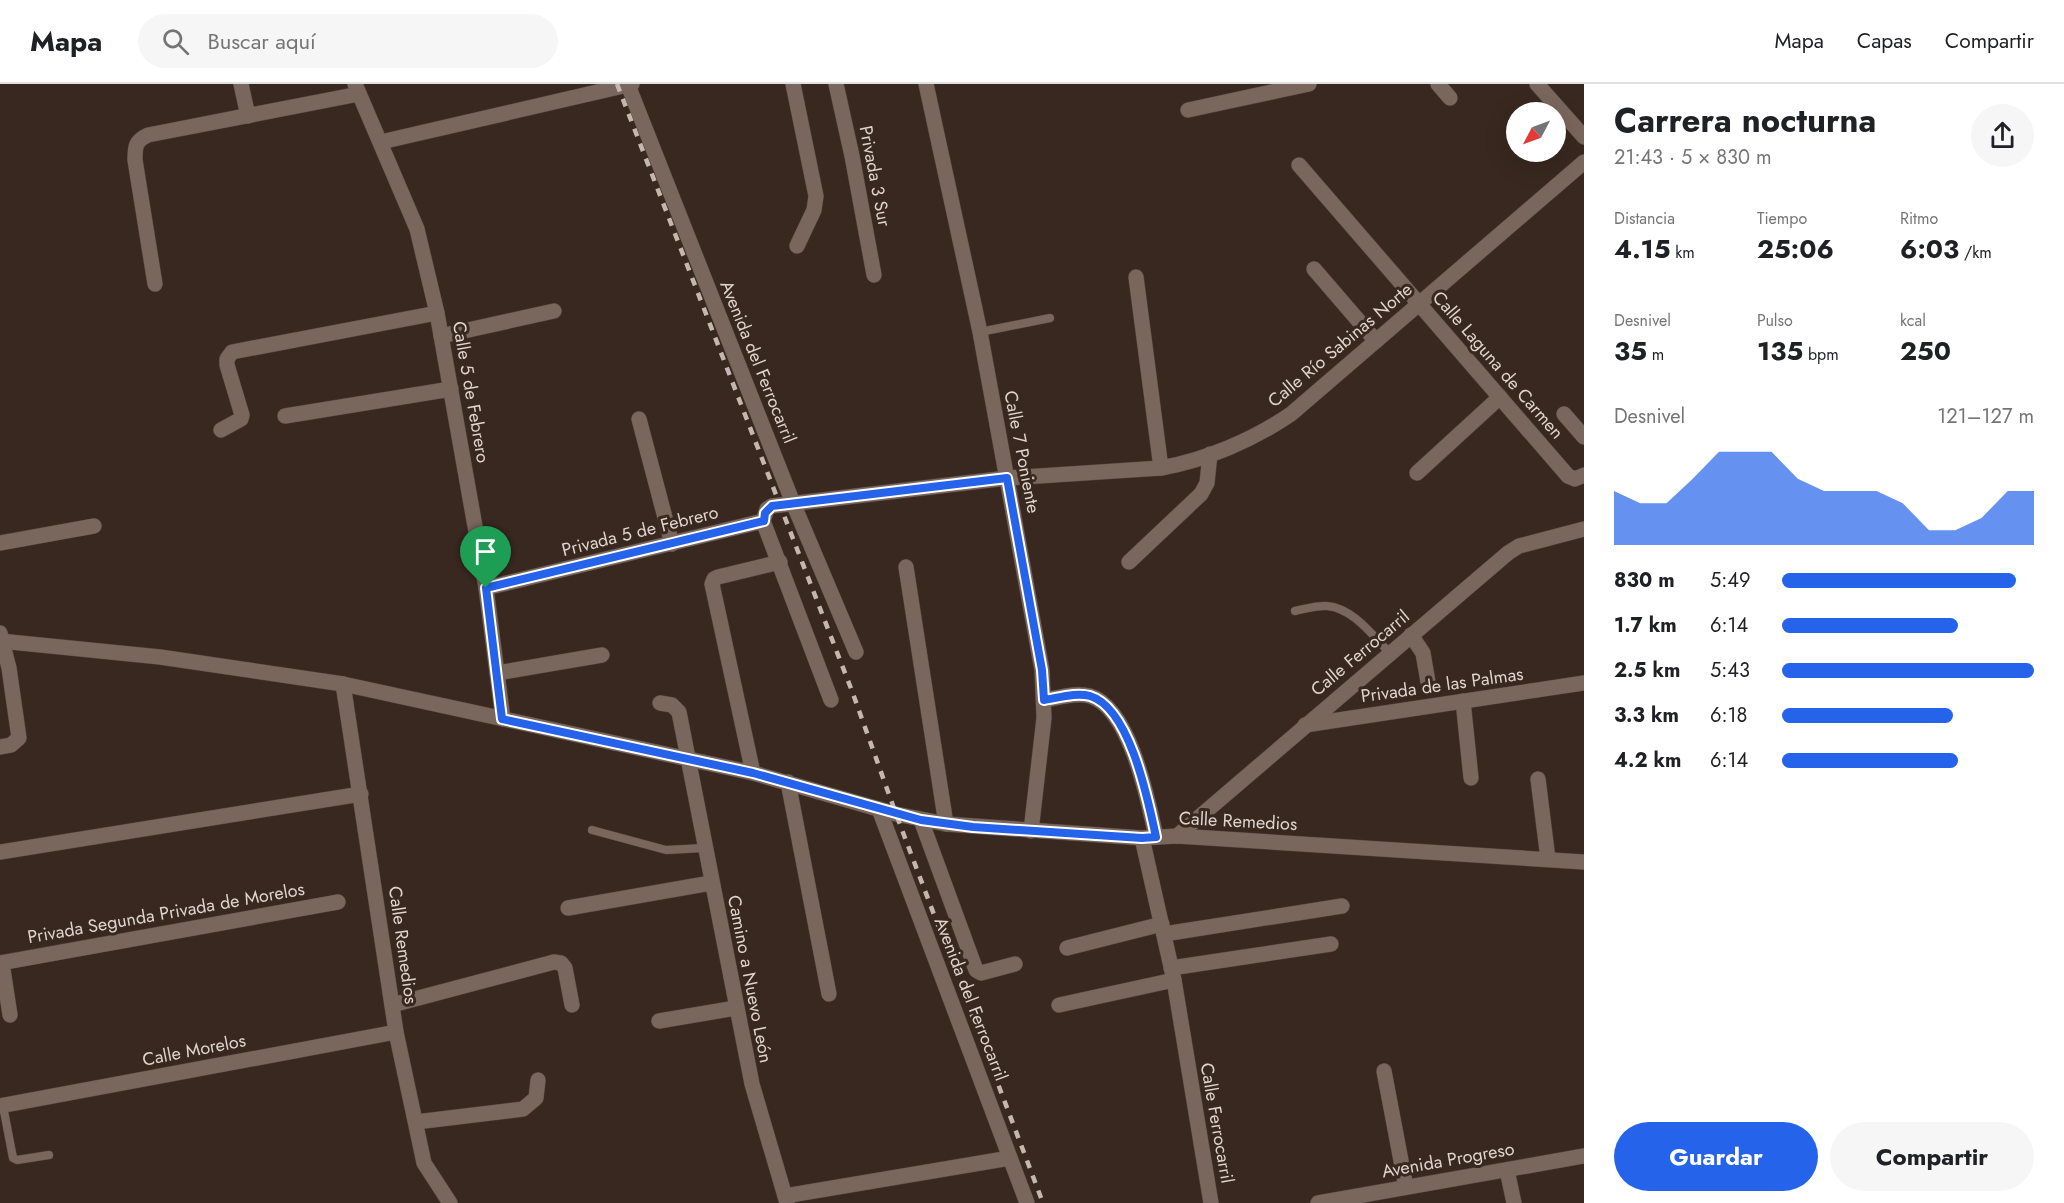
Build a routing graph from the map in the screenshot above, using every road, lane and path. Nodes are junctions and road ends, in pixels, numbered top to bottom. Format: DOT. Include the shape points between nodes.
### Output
graph roads {
  1 [pos="241,84"];
  2 [pos="630,84"];
  3 [pos="793,84"];
  4 [pos="836,84"];
  5 [pos="926,84"];
  6 [pos="1438,84"];
  7 [pos="1537,84"];
  8 [pos="1313,87"];
  9 [pos="357,89"];
  10 [pos="1450,98"];
  11 [pos="1188,110"];
  12 [pos="248,116"];
  13 [pos="1584,137"];
  14 [pos="381,142"];
  15 [pos="1584,162"];
  16 [pos="1299,165"];
  17 [pos="797,246"];
  18 [pos="1314,269"];
  19 [pos="874,276"];
  20 [pos="1136,277"];
  21 [pos="155,284"];
  22 [pos="1419,304"];
  23 [pos="554,311"];
  24 [pos="437,314"];
  25 [pos="1050,318"];
  26 [pos="980,332"];
  27 [pos="441,336"];
  28 [pos="1376,341"];
  29 [pos="451,389"];
  30 [pos="1500,397"];
  31 [pos="1564,414"];
  32 [pos="285,416"];
  33 [pos="639,419"];
  34 [pos="221,430"];
  35 [pos="1584,437"];
  36 [pos="1210,454"];
  37 [pos="1161,468"];
  38 [pos="1417,473"];
  39 [pos="1580,477"];
  40 [pos="1007,478"];
  41 [pos="793,503"];
  42 [pos="764,521"];
  43 [pos="94,526"];
  44 [pos="1584,529"];
  45 [pos="0,543"];
  46 [pos="672,544"];
  47 [pos="780,562"];
  48 [pos="1129,562"];
  49 [pos="906,567"];
  50 [pos="486,588"];
  51 [pos="1295,611"];
  52 [pos="1411,635"];
  53 [pos="1,638"];
  54 [pos="856,652"];
  55 [pos="1390,653"];
  56 [pos="603,655"];
  57 [pos="497,673"];
  58 [pos="1428,682"];
  59 [pos="1584,683"];
  60 [pos="343,684"];
  61 [pos="831,700"];
  62 [pos="1044,700"];
  63 [pos="1463,701"];
  64 [pos="660,703"];
  65 [pos="502,719"];
  66 [pos="1305,725"];
  67 [pos="0,747"];
  68 [pos="688,760"];
  69 [pos="753,773"];
  70 [pos="1472,778"];
  71 [pos="1538,779"];
  72 [pos="788,782"];
  73 [pos="361,794"];
  74 [pos="879,809"];
  75 [pos="921,820"];
  76 [pos="946,824"];
  77 [pos="592,830"];
  78 [pos="1031,831"];
  79 [pos="1178,836"];
  80 [pos="1149,837"];
  81 [pos="704,848"];
  82 [pos="0,852"];
  83 [pos="1548,859"];
  84 [pos="1584,862"];
  85 [pos="711,882"];
  86 [pos="338,902"];
  87 [pos="1342,906"];
  88 [pos="568,908"];
  89 [pos="1163,929"];
  90 [pos="1331,944"];
  91 [pos="1067,948"];
  92 [pos="1,963"];
  93 [pos="1015,964"];
  94 [pos="1172,974"];
  95 [pos="829,994"];
  96 [pos="392,1005"];
  97 [pos="572,1005"];
  98 [pos="1059,1005"];
  99 [pos="736,1008"];
  100 [pos="10,1015"];
  101 [pos="659,1021"];
  102 [pos="396,1032"];
  103 [pos="1384,1071"];
  104 [pos="538,1080"];
  105 [pos="2,1106"];
  106 [pos="416,1122"];
  107 [pos="49,1155"];
  108 [pos="1584,1156"];
  109 [pos="1010,1158"];
  110 [pos="1507,1170"];
  111 [pos="1406,1187"];
  112 [pos="786,1200"];
  113 [pos="450,1203"];
  114 [pos="1027,1203"];
  115 [pos="1211,1203"];
  116 [pos="1318,1203"];
  117 [pos="1514,1203"];
  1 -- 12 [label="street"];
  2 -- 14 [label="street"];
  2 -- 41 [label="street, Avenida del Ferrocarril"];
  3 -- 17 [label="street" via="816,196 814,210"];
  4 -- 19 [label="street, Privada 3 Sur"];
  5 -- 26 [label="street, Calle 7 Poniente"];
  6 -- 10 [label="street"];
  7 -- 13 [label="street"];
  8 -- 11 [label="street"];
  9 -- 12 [label="street"];
  9 -- 14 [label="street, Calle 5 de Febrero"];
  12 -- 21 [label="street" via="138,140 135,160"];
  14 -- 24 [label="street, Calle 5 de Febrero" via="417,229"];
  15 -- 22 [label="street, Calle Río Sabinas Norte"];
  16 -- 22 [label="street, Calle Laguna de Carmen"];
  18 -- 28 [label="street"];
  20 -- 37 [label="street"];
  22 -- 28 [label="street, Calle Río Sabinas Norte"];
  22 -- 30 [label="street, Calle Laguna de Carmen"];
  23 -- 27 [label="street"];
  24 -- 27 [label="street, Calle 5 de Febrero"];
  24 -- 34 [label="street" via="232,352 226,359 242,415 238,422"];
  25 -- 26 [label="lane"];
  26 -- 40 [label="street, Calle 7 Poniente"];
  27 -- 29 [label="street, Calle 5 de Febrero"];
  28 -- 36 [label="street, Calle Río Sabinas Norte" via="1272,427"];
  29 -- 32 [label="street"];
  29 -- 50 [label="street, Calle 5 de Febrero"];
  30 -- 38 [label="street"];
  30 -- 39 [label="street, Calle Laguna de Carmen" via="1568,476"];
  31 -- 35 [label="street"];
  33 -- 46 [label="street"];
  36 -- 37 [label="street, Calle Río Sabinas Norte"];
  36 -- 48 [label="street" via="1207,483 1201,494"];
  37 -- 40 [label="street, Calle Río Sabinas Norte"];
  40 -- 41 [label="street, Calle Río Sabinas Norte"];
  40 -- 62 [label="street, Calle 7 Poniente"];
  41 -- 42 [label="street, Privada 5 de Febrero" via="772,506"];
  41 -- 54 [label="street, Avenida del Ferrocarril"];
  42 -- 46 [label="street, Privada 5 de Febrero"];
  42 -- 47 [label="street"];
  43 -- 45 [label="street"];
  44 -- 52 [label="street, Calle Ferrocarril" via="1519,546"];
  46 -- 50 [label="street, Privada 5 de Febrero"];
  47 -- 61 [label="street"];
  47 -- 69 [label="street" via="718,577 712,584"];
  49 -- 76 [label="street"];
  50 -- 57 [label="street, Calle 5 de Febrero"];
  51 -- 55 [label="lane" via="1338,608 1358,621"];
  52 -- 55 [label="street, Calle Ferrocarril"];
  52 -- 58 [label="street" via="1423,653"];
  53 -- 60 [label="street, Calle Remedios"];
  53 -- 67 [label="street" via="19,738"];
  55 -- 66 [label="street, Calle Ferrocarril"];
  56 -- 57 [label="street"];
  57 -- 65 [label="street, Calle 5 de Febrero"];
  59 -- 63 [label="street, Privada de las Palmas"];
  60 -- 65 [label="street, Calle Remedios"];
  60 -- 73 [label="street, Calle Remedios"];
  62 -- 78 [label="street, Calle 7 Poniente"];
  62 -- 80 [label="street, Calle Ferrocarril" via="1089,696 1101,701 1118,720 1131,746"];
  63 -- 66 [label="street, Privada de las Palmas"];
  63 -- 70 [label="street"];
  64 -- 68 [label="street, Camino a Nuevo León" via="672,705 679,712"];
  65 -- 68 [label="street, Calle Remedios"];
  66 -- 79 [label="street, Calle Ferrocarril"];
  68 -- 69 [label="street, Calle Remedios"];
  68 -- 81 [label="street, Camino a Nuevo León"];
  69 -- 72 [label="street, Calle Remedios"];
  71 -- 83 [label="street"];
  72 -- 74 [label="street, Calle Remedios"];
  72 -- 95 [label="street"];
  73 -- 82 [label="street"];
  73 -- 96 [label="street, Calle Remedios"];
  74 -- 75 [label="street, Calle Remedios"];
  74 -- 109 [label="street, Avenida del Ferrocarril"];
  75 -- 76 [label="street, Calle Remedios"];
  75 -- 93 [label="street" via="976,970 981,974"];
  76 -- 78 [label="street, Calle Remedios"];
  77 -- 81 [label="lane" via="666,850"];
  78 -- 80 [label="street, Calle Remedios"];
  79 -- 80 [label="street, Calle Remedios"];
  79 -- 83 [label="street, Calle Remedios"];
  80 -- 89 [label="street, Calle Ferrocarril"];
  81 -- 85 [label="street, Camino a Nuevo León"];
  83 -- 84 [label="street, Calle Remedios"];
  85 -- 88 [label="street"];
  85 -- 99 [label="street, Camino a Nuevo León"];
  86 -- 92 [label="street, Privada Segunda Privada de Morelos"];
  87 -- 89 [label="street"];
  89 -- 91 [label="street"];
  89 -- 94 [label="street, Calle Ferrocarril"];
  90 -- 94 [label="street"];
  92 -- 100 [label="street"];
  94 -- 98 [label="street"];
  94 -- 115 [label="street, Calle Ferrocarril"];
  96 -- 97 [label="street" via="554,962 565,968"];
  96 -- 102 [label="street, Calle Remedios"];
  99 -- 101 [label="street"];
  99 -- 112 [label="street, Camino a Nuevo León" via="752,1084"];
  102 -- 105 [label="street, Calle Morelos"];
  102 -- 106 [label="street, Calle Remedios"];
  103 -- 111 [label="street"];
  104 -- 106 [label="street" via="536,1098 523,1108"];
  105 -- 107 [label="lane" via="13,1158"];
  106 -- 113 [label="street, Calle Remedios" via="424,1163"];
  108 -- 110 [label="street, Avenida Progreso"];
  109 -- 112 [label="street"];
  109 -- 114 [label="street, Avenida del Ferrocarril"];
  110 -- 111 [label="street, Avenida Progreso"];
  110 -- 117 [label="street"];
  111 -- 116 [label="street, Avenida Progreso"];
}
